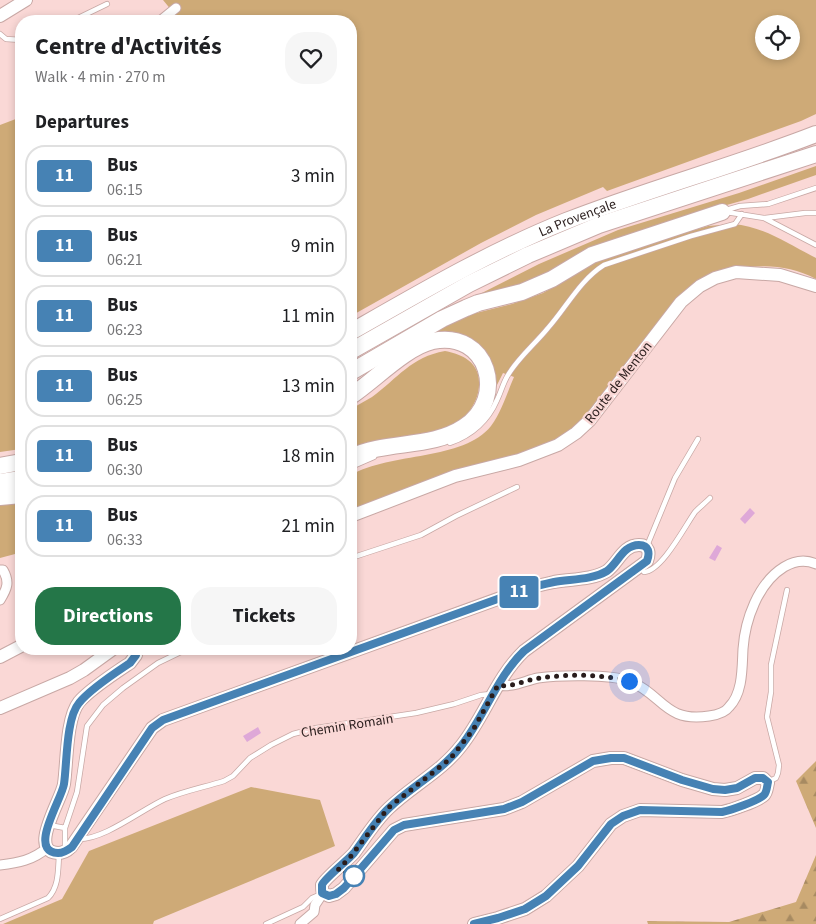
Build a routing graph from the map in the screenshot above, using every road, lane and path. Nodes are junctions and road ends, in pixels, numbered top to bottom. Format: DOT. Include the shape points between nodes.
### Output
graph roads {
  1 [pos="26,0"];
  2 [pos="107,4"];
  3 [pos="176,8"];
  4 [pos="84,15"];
  5 [pos="167,15"];
  6 [pos="0,16"];
  7 [pos="0,34"];
  8 [pos="15,40"];
  9 [pos="816,134"];
  10 [pos="816,154"];
  11 [pos="815,189"];
  12 [pos="722,212"];
  13 [pos="742,214"];
  14 [pos="816,214"];
  15 [pos="764,218"];
  16 [pos="816,245"];
  17 [pos="816,286"];
  18 [pos="357,329"];
  19 [pos="357,348"];
  20 [pos="357,369"];
  21 [pos="357,391"];
  22 [pos="698,439"];
  23 [pos="448,444"];
  24 [pos="357,455"];
  25 [pos="380,456"];
  26 [pos="15,463"];
  27 [pos="357,465"];
  28 [pos="0,466"];
  29 [pos="15,479"];
  30 [pos="0,482"];
  31 [pos="518,487"];
  32 [pos="15,496"];
  33 [pos="0,498"];
  34 [pos="710,498"];
  35 [pos="357,514"];
  36 [pos="647,548"];
  37 [pos="357,556"];
  38 [pos="816,564"];
  39 [pos="640,567"];
  40 [pos="0,570"];
  41 [pos="787,590"];
  42 [pos="0,600"];
  43 [pos="15,649"];
  44 [pos="357,650"];
  45 [pos="105,655"];
  46 [pos="136,655"];
  47 [pos="175,655"];
  48 [pos="343,655"];
  49 [pos="0,658"];
  50 [pos="495,690"];
  51 [pos="0,708"];
  52 [pos="768,782"];
  53 [pos="49,825"];
  54 [pos="65,828"];
  55 [pos="77,839"];
  56 [pos="57,851"];
  57 [pos="0,865"];
  58 [pos="322,893"];
  59 [pos="0,919"];
  60 [pos="266,924"];
  61 [pos="300,924"];
  62 [pos="474,924"];
  1 -- 6 [label="street"];
  2 -- 4 [label="lane"];
  3 -- 5 [label="street"];
  7 -- 8 [label="lane" via="6,39"];
  9 -- 18 [label="highway, La Provençale" via="620,201 528,237"];
  10 -- 19 [label="highway, La Provençale" via="599,225 469,284"];
  11 -- 12 [label="lane" via="768,204 740,206"];
  12 -- 13 [label="lane"];
  12 -- 20 [label="highway" via="592,255 546,282 466,308"];
  13 -- 15 [label="lane"];
  13 -- 23 [label="lane" via="735,224 691,236 597,270 508,375 494,407 481,425 471,434"];
  14 -- 15 [label="lane"];
  15 -- 16 [label="lane"];
  17 -- 35 [label="street, Route de Menton" via="780,275 756,272 736,272 715,278 681,302 590,420 558,445 527,457 455,476"];
  21 -- 24 [label="highway" via="413,349 433,342 453,341 470,348 482,359 489,386 484,406 463,428 440,438 378,448"];
  22 -- 36 [label="lane" via="675,478"];
  25 -- 27 [label="lane"];
  26 -- 28 [label="highway"];
  29 -- 30 [label="highway"];
  31 -- 37 [label="lane" via="421,535"];
  32 -- 33 [label="highway"];
  34 -- 39 [label="lane" via="694,513 658,565 649,572"];
  36 -- 39 [label="street" via="647,561"];
  36 -- 44 [label="street" via="642,544 633,545 607,570 591,577 528,588"];
  38 -- 50 [label="street" via="800,560 790,564 776,572 757,597 749,618 736,698 729,708 716,715 681,716 666,709 644,688 617,678 538,678"];
  39 -- 50 [label="street" via="524,651"];
  40 -- 42 [label="street" via="8,577 8,588"];
  41 -- 52 [label="lane" via="771,665 767,717 779,765 776,778"];
  43 -- 49 [label="street"];
  45 -- 51 [label="street" via="70,678"];
  46 -- 53 [label="street" via="78,703 71,720 64,787"];
  47 -- 54 [label="lane" via="122,688 87,726 77,792"];
  48 -- 55 [label="street" via="163,720 152,728"];
  50 -- 55 [label="lane, Chemin Romain" via="416,713 293,734 250,758 224,781 166,799 107,831 88,839"];
  50 -- 58 [label="street" via="456,753 388,808 351,856 328,877"];
  52 -- 58 [label="street" via="755,778 737,788 713,789 624,758 593,761 504,809 404,825 394,830 344,888 329,896"];
  52 -- 62 [label="street" via="764,794 722,812 640,810 623,816 611,824 578,866 546,896 525,909"];
  53 -- 54 [label="lane"];
  53 -- 56 [label="street" via="44,842"];
  54 -- 56 [label="lane"];
  55 -- 56 [label="street" via="72,847"];
  56 -- 57 [label="street"];
  56 -- 59 [label="lane" via="57,884 53,893"];
  58 -- 60 [label="lane" via="303,907"];
  58 -- 61 [label="street" via="314,912"];
}
